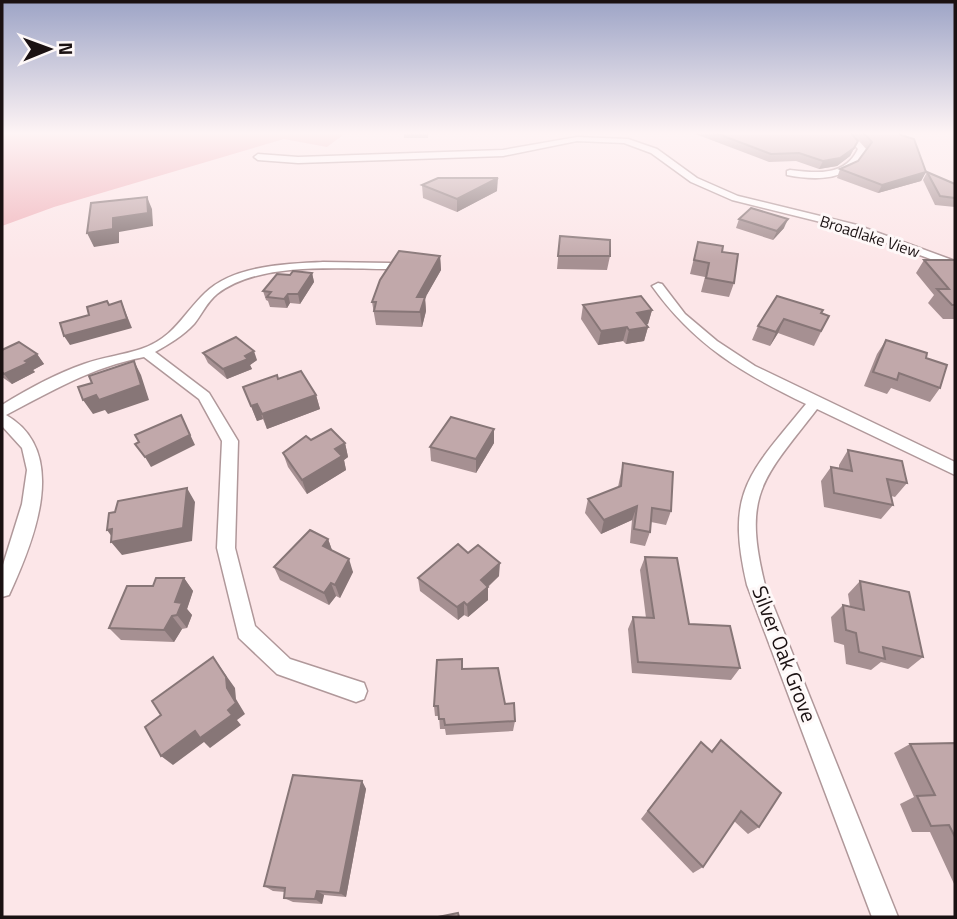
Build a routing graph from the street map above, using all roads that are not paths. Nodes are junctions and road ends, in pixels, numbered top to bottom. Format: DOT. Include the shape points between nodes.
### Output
graph roads {
  1 [pos="687,175"];
  2 [pos="805,175"];
  3 [pos="827,175"];
  4 [pos="955,265"];
  5 [pos="390,266"];
  6 [pos="658,286"];
  7 [pos="146,352"];
  8 [pos="816,401"];
  9 [pos="2,411"];
  10 [pos="2,419"];
  11 [pos="955,470"];
  12 [pos="2,589"];
  13 [pos="356,691"];
  14 [pos="885,917"];
  1 -- 4 [label="street, Broadlake View" via="735,198 853,227"];
  2 -- 3 [label="street"];
  5 -- 7 [label="street" via="303,267 226,283 211,293 184,327"];
  6 -- 8 [label="street" via="674,312 701,337 744,366"];
  7 -- 9 [label="street" via="94,364"];
  7 -- 13 [label="street" via="204,396 230,441 226,548 246,631 284,667"];
  8 -- 11 [label="street"];
  8 -- 14 [label="street, Silver Oak Grove" via="755,482 745,512 744,535 756,585"];
  10 -- 12 [label="street" via="33,453 36,477"];
}
